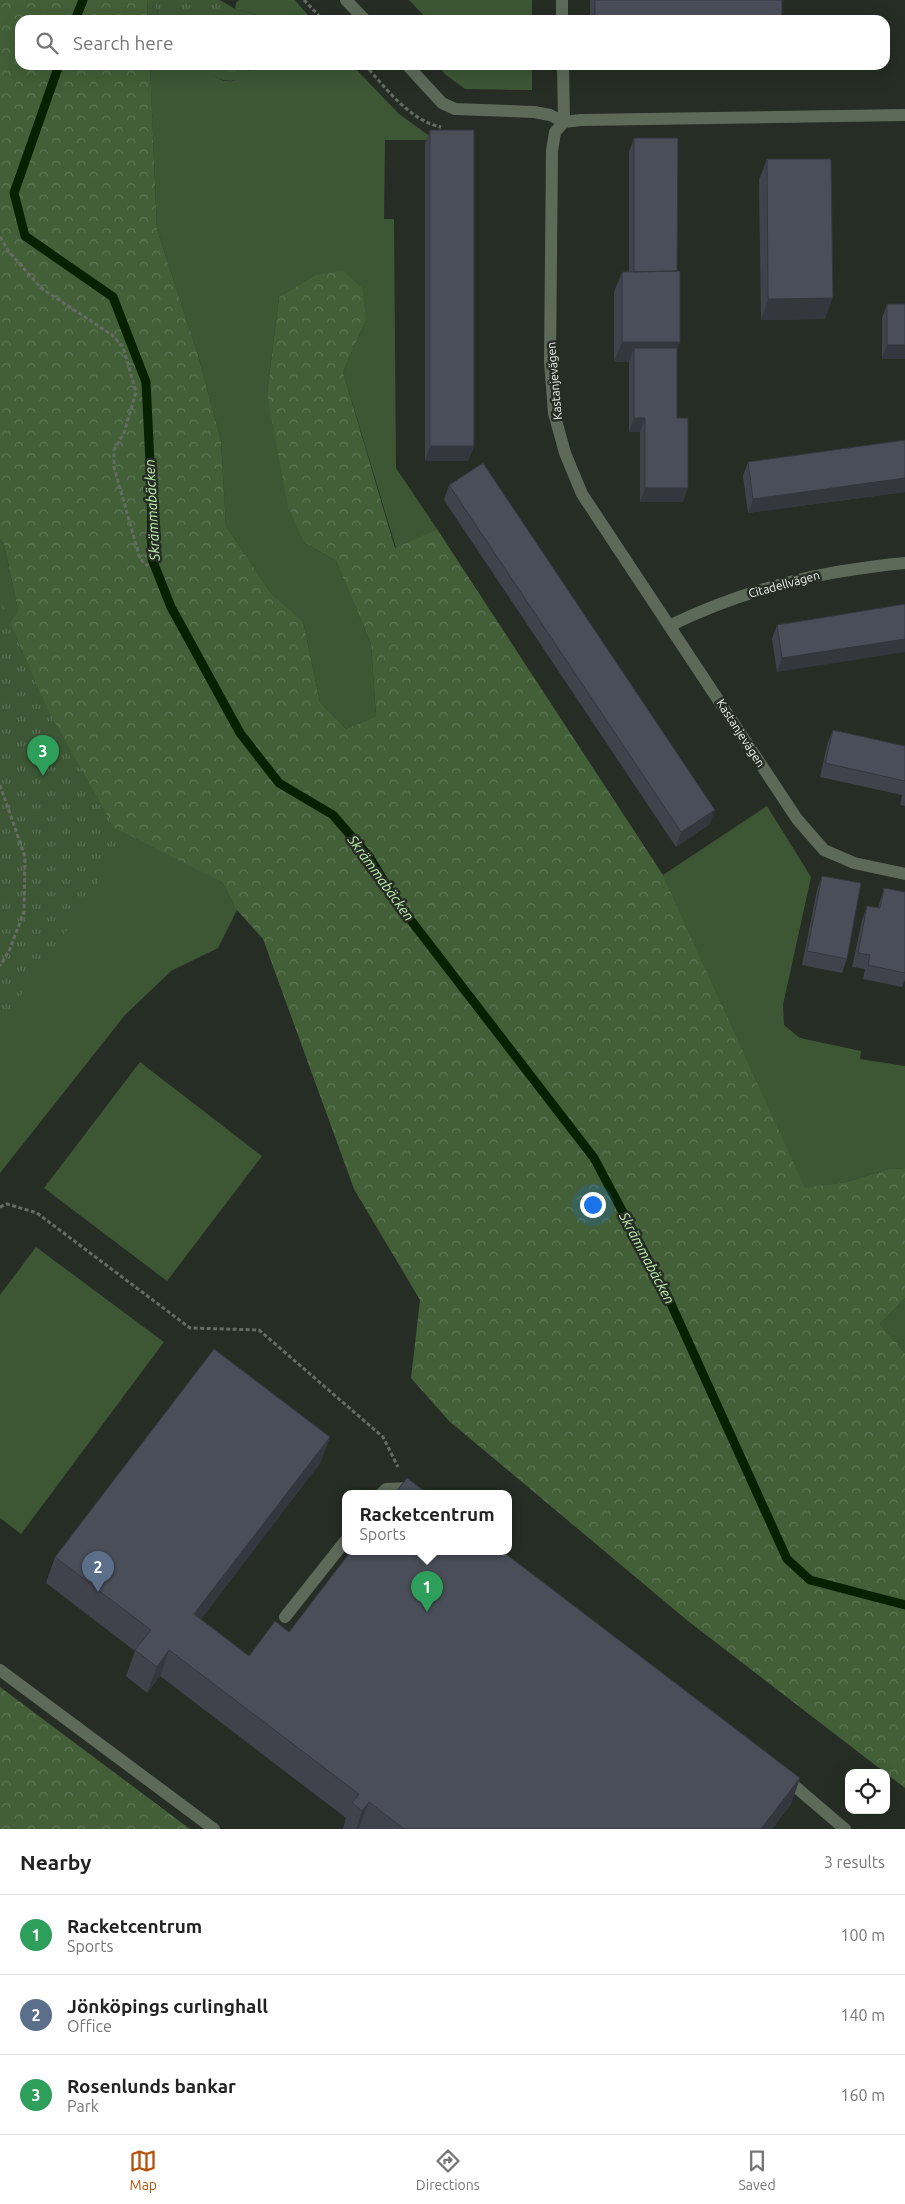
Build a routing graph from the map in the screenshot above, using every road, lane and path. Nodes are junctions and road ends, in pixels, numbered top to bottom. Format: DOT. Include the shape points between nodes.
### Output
graph roads {
  1 [pos="304,0"];
  2 [pos="346,0"];
  3 [pos="562,0"];
  4 [pos="318,15"];
  5 [pos="360,15"];
  6 [pos="562,15"];
  7 [pos="412,70"];
  8 [pos="563,70"];
  9 [pos="905,115"];
  10 [pos="564,122"];
  11 [pos="0,237"];
  12 [pos="905,563"];
  13 [pos="148,566"];
  14 [pos="669,626"];
  15 [pos="0,785"];
  16 [pos="905,874"];
  17 [pos="0,966"];
  18 [pos="0,1206"];
  19 [pos="385,1490"];
  20 [pos="399,1490"];
  21 [pos="411,1490"];
  22 [pos="342,1545"];
  23 [pos="285,1617"];
  24 [pos="0,1670"];
  25 [pos="772,1767"];
  26 [pos="214,1829"];
  27 [pos="845,1829"];
  1 -- 4 [label="path"];
  2 -- 5 [label="street"];
  3 -- 6 [label="street"];
  7 -- 10 [label="street" via="442,103 455,109 534,112"];
  8 -- 10 [label="street"];
  9 -- 10 [label="street"];
  10 -- 14 [label="street, Kastanjevägen" via="555,132 552,151 550,362 554,413 565,453 582,494"];
  11 -- 13 [label="path" via="41,288 112,335 123,347 136,392 124,433 114,450 114,467 140,559"];
  12 -- 14 [label="street, Citadellvägen" via="823,573 751,592"];
  14 -- 16 [label="street, Kastanjevägen" via="797,819 824,850 854,863"];
  15 -- 17 [label="path" via="25,857 24,912"];
  18 -- 21 [label="path" via="7,1204 37,1213 190,1328 259,1330 383,1437"];
  19 -- 20 [label="street"];
  22 -- 23 [label="street"];
  24 -- 26 [label="street"];
  25 -- 27 [label="street"];
}
